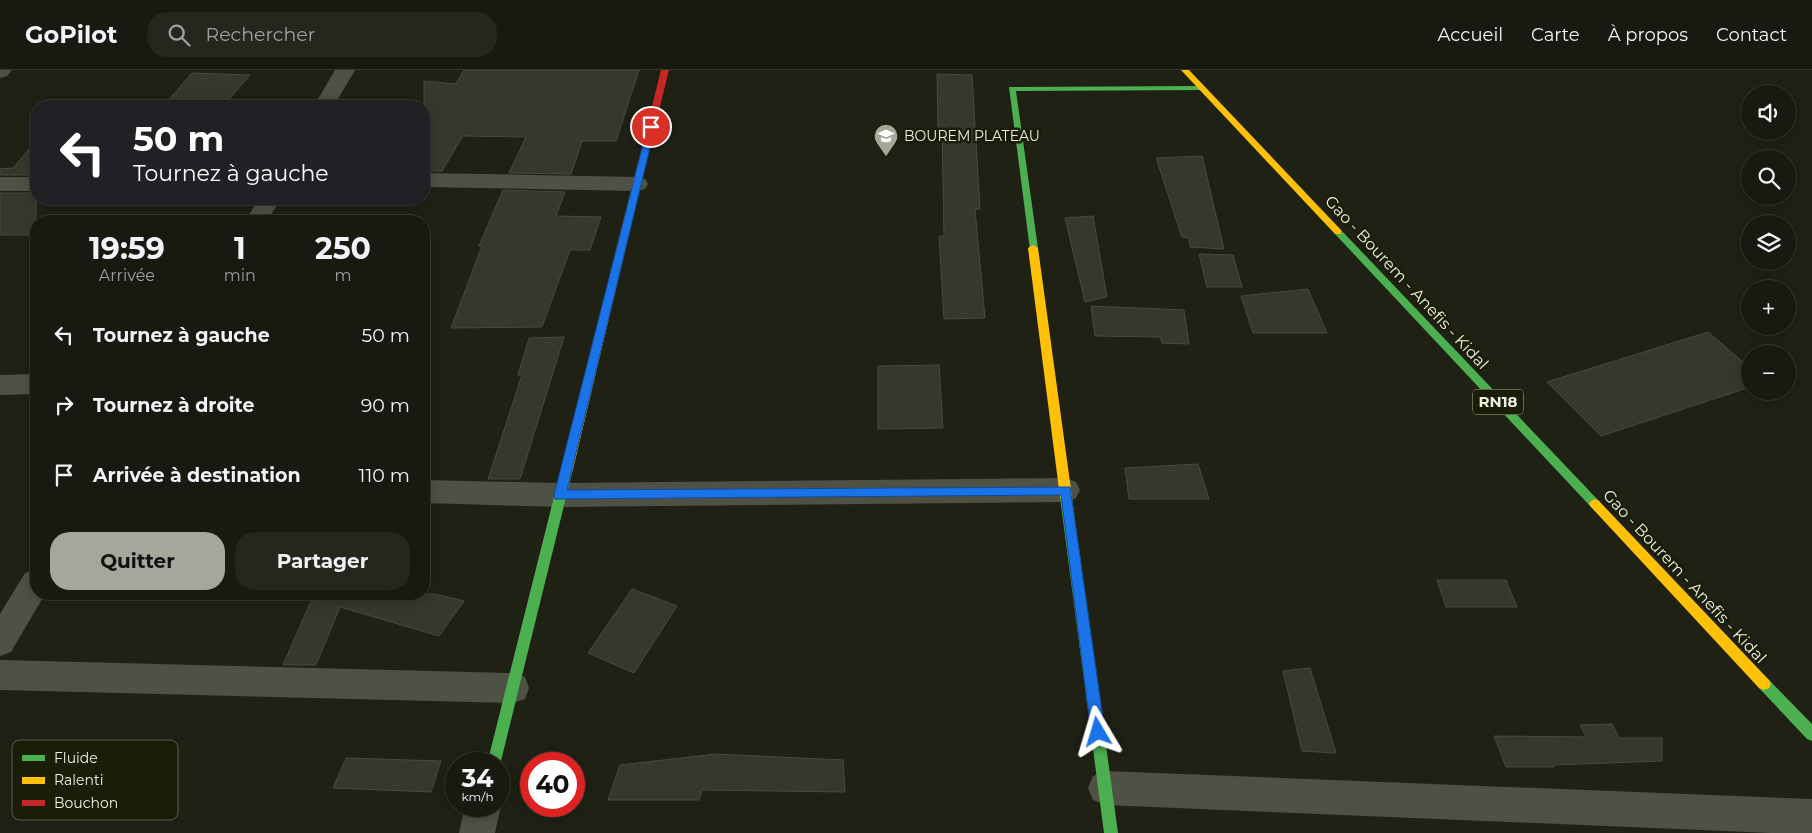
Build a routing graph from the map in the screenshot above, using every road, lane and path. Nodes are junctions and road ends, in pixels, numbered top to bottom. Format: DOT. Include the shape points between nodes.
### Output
graph roads {
  1 [pos="345,70"];
  2 [pos="665,70"];
  3 [pos="1185,70"];
  4 [pos="1201,88"];
  5 [pos="328,100"];
  6 [pos="430,180"];
  7 [pos="0,184"];
  8 [pos="30,184"];
  9 [pos="637,184"];
  10 [pos="30,384"];
  11 [pos="0,385"];
  12 [pos="1066,490"];
  13 [pos="430,492"];
  14 [pos="560,495"];
  15 [pos="30,592"];
  16 [pos="0,642"];
  17 [pos="0,675"];
  18 [pos="513,688"];
  19 [pos="1812,734"];
  20 [pos="497,752"];
  21 [pos="1105,788"];
  22 [pos="481,817"];
  23 [pos="1812,817"];
  24 [pos="477,833"];
  25 [pos="1111,833"];
  1 -- 5 [label="street"];
  2 -- 9 [label="street"];
  3 -- 4 [label="street, Gao - Bourem - Anefis - Kidal / RN18"];
  4 -- 12 [label="street" via="1012,89"];
  4 -- 19 [label="street, Gao - Bourem - Anefis - Kidal / RN18"];
  6 -- 9 [label="street"];
  7 -- 8 [label="street"];
  9 -- 14 [label="street"];
  10 -- 11 [label="street"];
  12 -- 14 [label="street"];
  12 -- 21 [label="street"];
  13 -- 14 [label="street"];
  14 -- 18 [label="street"];
  15 -- 16 [label="street"];
  17 -- 18 [label="street"];
  18 -- 20 [label="street"];
  21 -- 23 [label="street"];
  21 -- 25 [label="street"];
  22 -- 24 [label="street"];
}
